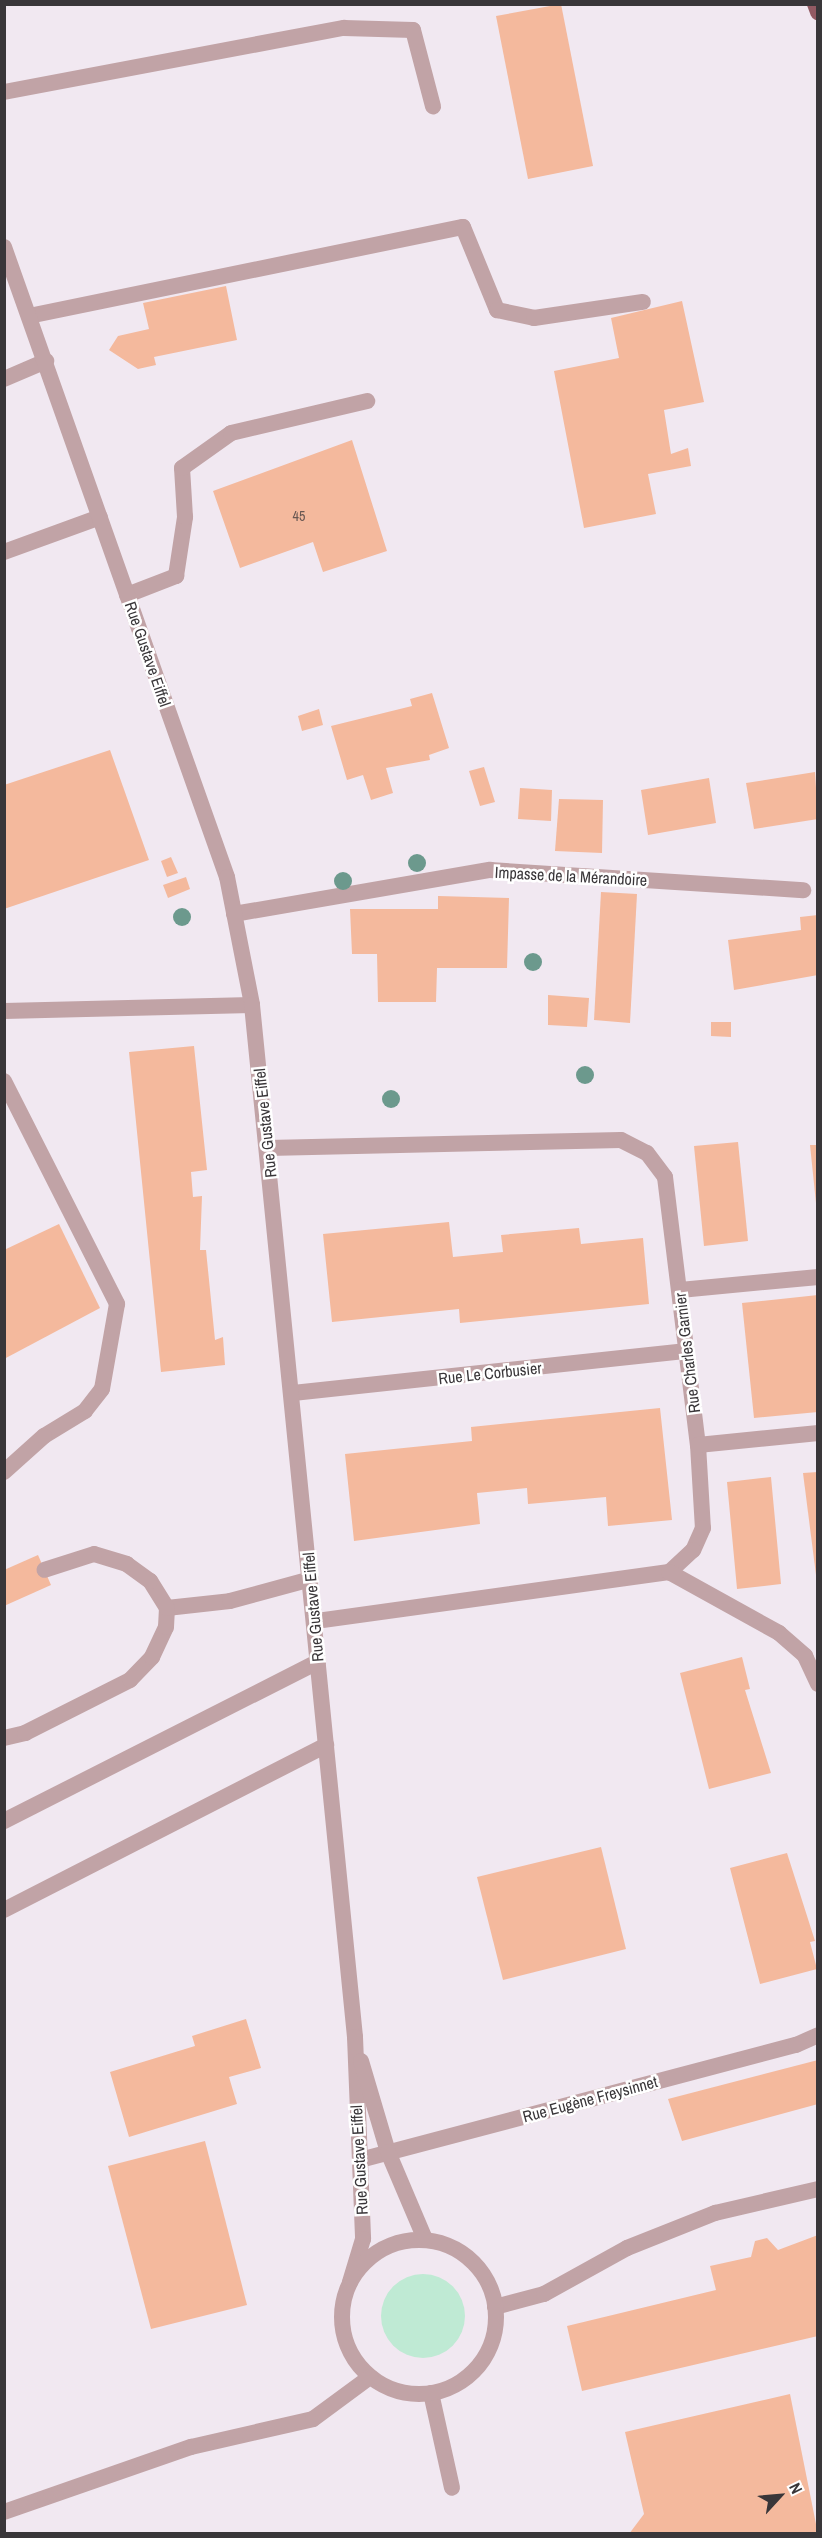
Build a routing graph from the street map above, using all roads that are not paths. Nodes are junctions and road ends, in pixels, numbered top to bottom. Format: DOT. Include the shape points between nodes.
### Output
graph roads {
  1 [pos="814,4"];
  2 [pos="818,12"];
  3 [pos="4,92"];
  4 [pos="433,106"];
  5 [pos="4,247"];
  6 [pos="643,302"];
  7 [pos="29,316"];
  8 [pos="46,361"];
  9 [pos="4,379"];
  10 [pos="367,401"];
  11 [pos="100,517"];
  12 [pos="4,552"];
  13 [pos="127,595"];
  14 [pos="803,890"];
  15 [pos="234,914"];
  16 [pos="252,1005"];
  17 [pos="4,1011"];
  18 [pos="4,1082"];
  19 [pos="268,1148"];
  20 [pos="818,1277"];
  21 [pos="680,1290"];
  22 [pos="687,1351"];
  23 [pos="293,1393"];
  24 [pos="818,1433"];
  25 [pos="698,1445"];
  26 [pos="4,1472"];
  27 [pos="44,1570"];
  28 [pos="669,1572"];
  29 [pos="311,1579"];
  30 [pos="167,1608"];
  31 [pos="315,1622"];
  32 [pos="318,1662"];
  33 [pos="818,1684"];
  34 [pos="4,1738"];
  35 [pos="326,1745"];
  36 [pos="4,1821"];
  37 [pos="4,1910"];
  38 [pos="818,2035"];
  39 [pos="355,2037"];
  40 [pos="388,2152"];
  41 [pos="360,2160"];
  42 [pos="818,2189"];
  43 [pos="425,2240"];
  44 [pos="350,2282"];
  45 [pos="495,2307"];
  46 [pos="369,2377"];
  47 [pos="431,2393"];
  48 [pos="452,2488"];
  49 [pos="4,2512"];
  1 -- 2 [label="highway"];
  3 -- 4 [label="street" via="344,28 413,30"];
  5 -- 7 [label="street, Rue Gustave Eiffel"];
  6 -- 7 [label="street" via="534,318 497,310 463,227"];
  7 -- 8 [label="street, Rue Gustave Eiffel"];
  8 -- 9 [label="street"];
  8 -- 11 [label="street, Rue Gustave Eiffel"];
  10 -- 13 [label="street" via="231,433 182,468 185,518 176,576"];
  11 -- 12 [label="street"];
  11 -- 13 [label="street, Rue Gustave Eiffel"];
  13 -- 15 [label="street, Rue Gustave Eiffel" via="227,877"];
  14 -- 15 [label="street, Impasse de la Mérandoire" via="490,870"];
  15 -- 16 [label="street, Rue Gustave Eiffel"];
  16 -- 17 [label="street"];
  16 -- 19 [label="street, Rue Gustave Eiffel"];
  18 -- 26 [label="street" via="117,1304 102,1389 85,1411 44,1436"];
  19 -- 21 [label="street, Rue Charles Garnier" via="621,1140 648,1153 665,1177"];
  19 -- 23 [label="street, Rue Gustave Eiffel"];
  20 -- 21 [label="street"];
  21 -- 22 [label="street, Rue Charles Garnier"];
  22 -- 23 [label="street, Rue Le Corbusier"];
  22 -- 25 [label="street, Rue Charles Garnier"];
  23 -- 29 [label="street, Rue Gustave Eiffel"];
  24 -- 25 [label="street"];
  25 -- 28 [label="street, Rue Charles Garnier" via="703,1528 693,1550"];
  27 -- 30 [label="street" via="94,1554 127,1564 150,1581"];
  28 -- 31 [label="street"];
  28 -- 33 [label="street" via="778,1633 805,1656"];
  29 -- 30 [label="street" via="230,1601"];
  29 -- 31 [label="street, Rue Gustave Eiffel"];
  30 -- 34 [label="street" via="166,1627 152,1657 130,1680 25,1733"];
  31 -- 32 [label="street, Rue Gustave Eiffel"];
  32 -- 35 [label="street, Rue Gustave Eiffel"];
  32 -- 36 [label="street"];
  35 -- 37 [label="street"];
  35 -- 39 [label="street, Rue Gustave Eiffel"];
  38 -- 40 [label="street, Rue Eugène Freysinnet" via="796,2045"];
  39 -- 40 [label="street, Rue Gustave Eiffel"];
  39 -- 41 [label="street, Rue Gustave Eiffel"];
  40 -- 41 [label="street, Rue Eugène Freysinnet"];
  40 -- 43 [label="street, Rue Gustave Eiffel"];
  41 -- 44 [label="street, Rue Gustave Eiffel" via="363,2239"];
  42 -- 45 [label="street" via="715,2213 627,2248 544,2294"];
  43 -- 44 [label="street" via="381,2249"];
  43 -- 45 [label="street" via="451,2246 472,2261 488,2283"];
  44 -- 46 [label="street" via="343,2333 352,2357"];
  45 -- 47 [label="street" via="495,2334 485,2358 467,2378"];
  46 -- 47 [label="street" via="392,2390"];
  46 -- 49 [label="street" via="313,2419 191,2447"];
  47 -- 48 [label="street"];
}
